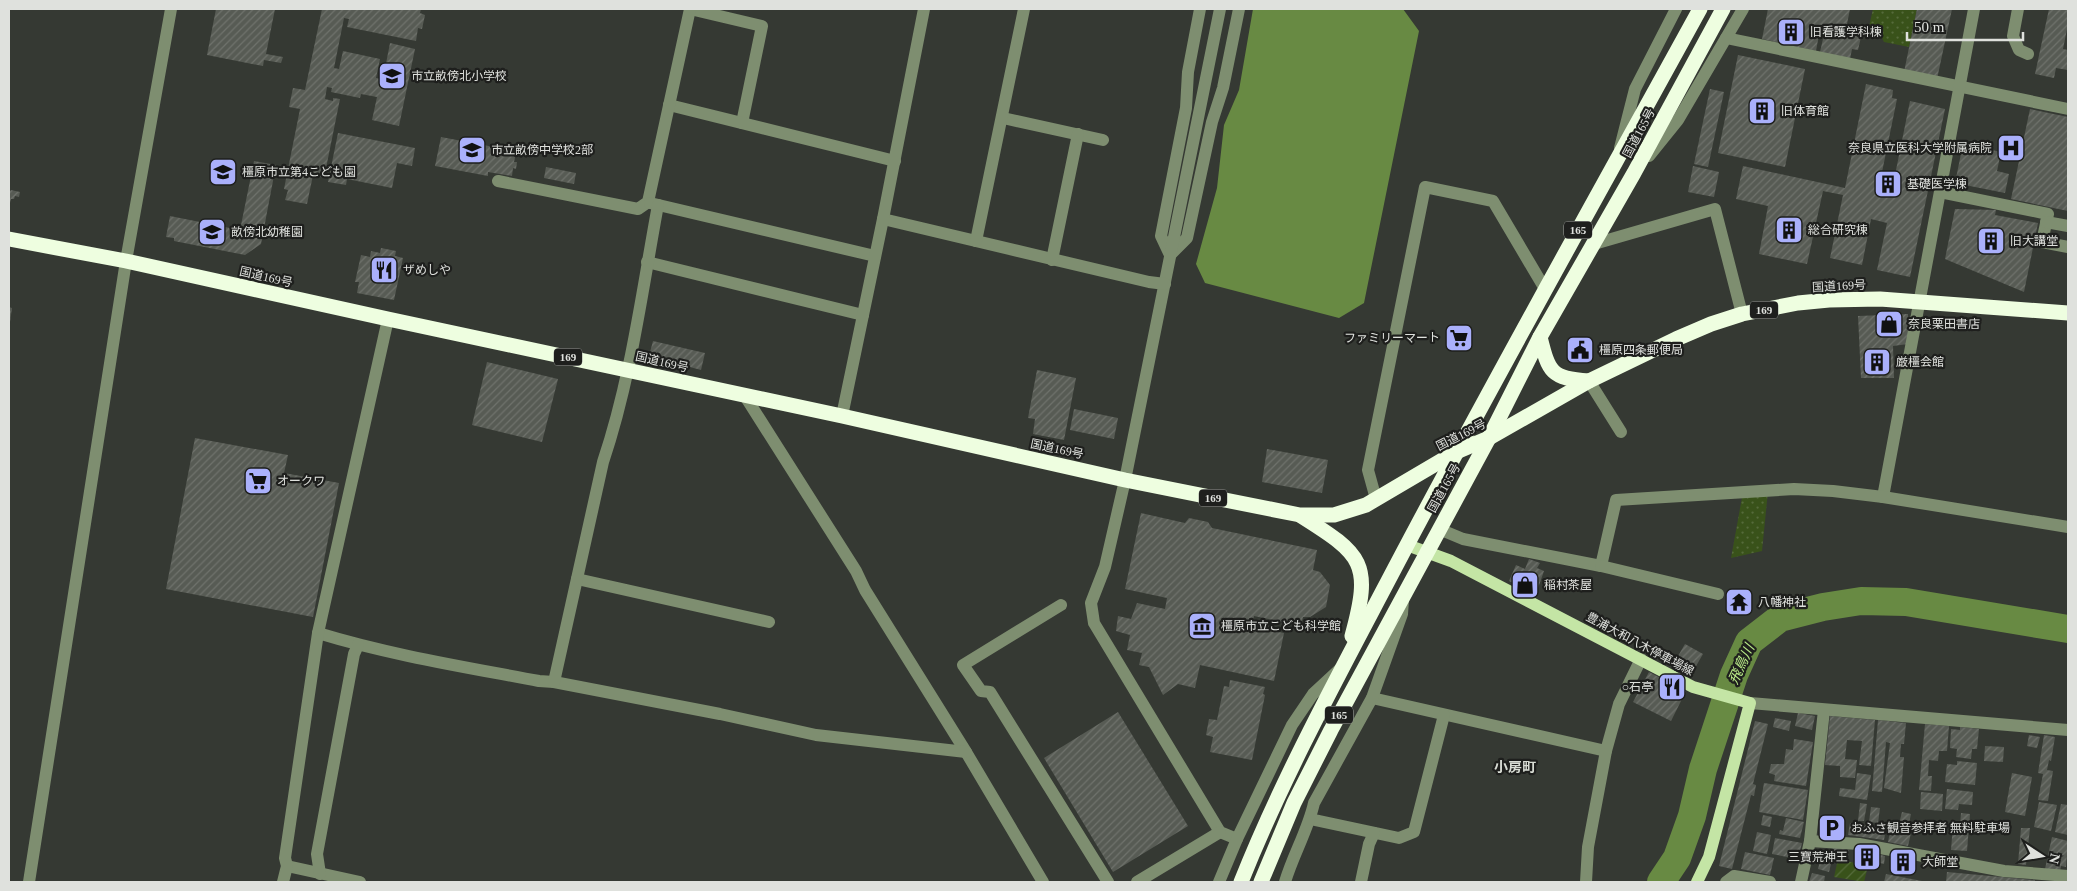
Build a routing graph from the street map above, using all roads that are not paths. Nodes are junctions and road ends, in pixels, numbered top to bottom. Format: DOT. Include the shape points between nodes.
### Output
graph roads {
  1 [pos="171,9"];
  2 [pos="690,9"];
  3 [pos="924,9"];
  4 [pos="1024,9"];
  5 [pos="1200,9"];
  6 [pos="1220,9"];
  7 [pos="1239,9"];
  8 [pos="1676,9"];
  9 [pos="1700,9"];
  10 [pos="1723,9"];
  11 [pos="1743,9"];
  12 [pos="1974,9"];
  13 [pos="2018,9"];
  14 [pos="1726,38"];
  15 [pos="2028,54"];
  16 [pos="1958,86"];
  17 [pos="669,105"];
  18 [pos="2068,109"];
  19 [pos="1002,118"];
  20 [pos="742,123"];
  21 [pos="1078,134"];
  22 [pos="1103,140"];
  23 [pos="895,161"];
  24 [pos="1616,162"];
  25 [pos="1634,173"];
  26 [pos="498,181"];
  27 [pos="1940,192"];
  28 [pos="653,204"];
  29 [pos="883,219"];
  30 [pos="2046,222"];
  31 [pos="2068,226"];
  32 [pos="9,239"];
  33 [pos="976,241"];
  34 [pos="1594,244"];
  35 [pos="2068,247"];
  36 [pos="875,256"];
  37 [pos="1170,256"];
  38 [pos="1052,260"];
  39 [pos="126,261"];
  40 [pos="647,262"];
  41 [pos="1165,284"];
  42 [pos="1545,289"];
  43 [pos="1920,304"];
  44 [pos="2068,313"];
  45 [pos="1742,314"];
  46 [pos="863,315"];
  47 [pos="388,319"];
  48 [pos="1540,337"];
  49 [pos="629,370"];
  50 [pos="1589,381"];
  51 [pos="745,396"];
  52 [pos="842,416"];
  53 [pos="1621,432"];
  54 [pos="1489,438"];
  55 [pos="1456,452"];
  56 [pos="1126,480"];
  57 [pos="1883,497"];
  58 [pos="1376,499"];
  59 [pos="1300,516"];
  60 [pos="2068,527"];
  61 [pos="1439,529"];
  62 [pos="1407,545"];
  63 [pos="1427,552"];
  64 [pos="1601,566"];
  65 [pos="577,579"];
  66 [pos="1718,594"];
  67 [pos="1404,595"];
  68 [pos="1061,604"];
  69 [pos="769,622"];
  70 [pos="318,633"];
  71 [pos="358,645"];
  72 [pos="1641,659"];
  73 [pos="1345,664"];
  74 [pos="554,682"];
  75 [pos="1372,698"];
  76 [pos="1746,703"];
  77 [pos="1824,710"];
  78 [pos="1444,715"];
  79 [pos="2068,730"];
  80 [pos="1606,751"];
  81 [pos="966,752"];
  82 [pos="1310,819"];
  83 [pos="1220,832"];
  84 [pos="1374,833"];
  85 [pos="1237,839"];
  86 [pos="1810,841"];
  87 [pos="287,866"];
  88 [pos="320,874"];
  89 [pos="2068,876"];
  90 [pos="29,882"];
  91 [pos="282,882"];
  92 [pos="360,882"];
  93 [pos="1043,882"];
  94 [pos="1108,882"];
  95 [pos="1137,882"];
  96 [pos="1219,882"];
  97 [pos="1241,882"];
  98 [pos="1261,882"];
  99 [pos="1285,882"];
  100 [pos="1361,882"];
  101 [pos="1586,882"];
  102 [pos="1697,882"];
  103 [pos="1726,882"];
  104 [pos="1770,882"];
  105 [pos="1801,882"];
  1 -- 39 [label="street"];
  2 -- 17 [label="street"];
  2 -- 20 [label="street" via="762,26"];
  3 -- 23 [label="street"];
  4 -- 19 [label="street"];
  5 -- 37 [label="street" via="1188,72 1186,108 1161,236"];
  6 -- 37 [label="street"];
  7 -- 37 [label="street" via="1187,238"];
  8 -- 24 [label="street" via="1635,89"];
  9 -- 24 [label="highway, 国道165号 / 165"];
  10 -- 25 [label="highway, 国道165号 / 165"];
  11 -- 14 [label="street"];
  12 -- 16 [label="street"];
  13 -- 15 [label="street" via="2013,36 2019,50"];
  14 -- 16 [label="street"];
  14 -- 25 [label="street" via="1678,120"];
  16 -- 18 [label="street"];
  16 -- 27 [label="street"];
  17 -- 20 [label="street"];
  17 -- 28 [label="street"];
  19 -- 21 [label="street"];
  19 -- 33 [label="street"];
  20 -- 23 [label="street"];
  21 -- 22 [label="street"];
  21 -- 38 [label="street"];
  23 -- 29 [label="street"];
  24 -- 42 [label="highway, 国道165号 / 165"];
  25 -- 34 [label="highway, 国道165号 / 165"];
  26 -- 28 [label="street" via="638,209"];
  27 -- 30 [label="street" via="2048,214"];
  27 -- 43 [label="street"];
  28 -- 36 [label="street"];
  28 -- 40 [label="street"];
  29 -- 33 [label="street"];
  29 -- 36 [label="street"];
  30 -- 31 [label="street"];
  30 -- 35 [label="street" via="2042,242"];
  32 -- 39 [label="highway, 国道169号 / 169"];
  33 -- 38 [label="street"];
  34 -- 45 [label="street" via="1715,209"];
  34 -- 48 [label="highway, 国道165号 / 165"];
  36 -- 46 [label="street"];
  37 -- 41 [label="street"];
  38 -- 41 [label="street"];
  39 -- 47 [label="highway, 国道169号 / 169"];
  39 -- 90 [label="street"];
  40 -- 46 [label="street"];
  40 -- 49 [label="street"];
  41 -- 56 [label="street"];
  42 -- 55 [label="highway, 国道165号 / 165"];
  42 -- 58 [label="street" via="1493,201 1425,187 1368,470"];
  43 -- 44 [label="highway, 国道169号 / 169"];
  43 -- 45 [label="highway, 国道169号 / 169" via="1829,300"];
  43 -- 57 [label="street"];
  45 -- 50 [label="highway, 国道169号 / 169" via="1676,338"];
  46 -- 52 [label="street"];
  47 -- 49 [label="highway, 国道169号 / 169"];
  47 -- 70 [label="street"];
  48 -- 50 [label="highway" via="1546,360 1554,373 1567,379"];
  48 -- 54 [label="highway, 国道165号 / 165"];
  49 -- 51 [label="highway, 国道169号 / 169"];
  49 -- 65 [label="street" via="603,462"];
  50 -- 53 [label="street"];
  50 -- 54 [label="highway, 国道169号 / 169"];
  51 -- 52 [label="highway, 国道169号 / 169"];
  51 -- 81 [label="street"];
  52 -- 56 [label="highway, 国道169号 / 169"];
  54 -- 55 [label="highway, 国道169号 / 169"];
  54 -- 61 [label="highway, 国道165号 / 165"];
  55 -- 58 [label="highway, 国道169号 / 169"];
  55 -- 62 [label="highway, 国道165号 / 165"];
  56 -- 59 [label="highway, 国道169号 / 169"];
  56 -- 83 [label="street" via="1105,567 1091,603 1094,623"];
  57 -- 60 [label="street"];
  57 -- 64 [label="street" via="1794,489 1616,500"];
  58 -- 59 [label="highway, 国道169号 / 169" via="1334,515"];
  59 -- 73 [label="highway" via="1343,544 1358,565 1361,603"];
  61 -- 63 [label="highway, 国道165号 / 165"];
  61 -- 64 [label="street" via="1463,539"];
  62 -- 63 [label="main road, 豊浦大和八木停車場線"];
  62 -- 73 [label="highway, 国道165号 / 165"];
  63 -- 67 [label="highway, 国道165号 / 165"];
  63 -- 72 [label="main road, 豊浦大和八木停車場線" via="1451,561"];
  64 -- 66 [label="street"];
  65 -- 69 [label="street"];
  65 -- 74 [label="street"];
  67 -- 75 [label="street" via="1402,614"];
  67 -- 98 [label="highway, 国道165号 / 165" via="1294,803"];
  68 -- 94 [label="street" via="963,665 981,691 990,692"];
  70 -- 71 [label="street"];
  70 -- 87 [label="street" via="285,858"];
  71 -- 74 [label="street"];
  71 -- 88 [label="street" via="317,854"];
  72 -- 76 [label="main road, 豊浦大和八木停車場線" via="1693,687"];
  72 -- 80 [label="street" via="1618,704"];
  73 -- 85 [label="street" via="1313,694 1292,725"];
  73 -- 97 [label="highway, 国道165号 / 165" via="1278,796"];
  74 -- 81 [label="street" via="816,735"];
  75 -- 78 [label="street"];
  75 -- 82 [label="street" via="1314,803"];
  76 -- 77 [label="street"];
  76 -- 102 [label="main road" via="1709,857"];
  77 -- 79 [label="street"];
  77 -- 86 [label="street"];
  78 -- 80 [label="street"];
  78 -- 84 [label="street" via="1414,832 1399,838"];
  80 -- 101 [label="street" via="1588,847"];
  81 -- 93 [label="street"];
  82 -- 84 [label="street"];
  82 -- 99 [label="street"];
  83 -- 85 [label="street"];
  83 -- 95 [label="street"];
  84 -- 100 [label="street"];
  85 -- 96 [label="street"];
  86 -- 89 [label="street" via="1859,844 2004,871"];
  86 -- 105 [label="street"];
  87 -- 88 [label="street"];
  87 -- 91 [label="street"];
  88 -- 92 [label="street"];
  103 -- 104 [label="street" via="1734,876"];
}
